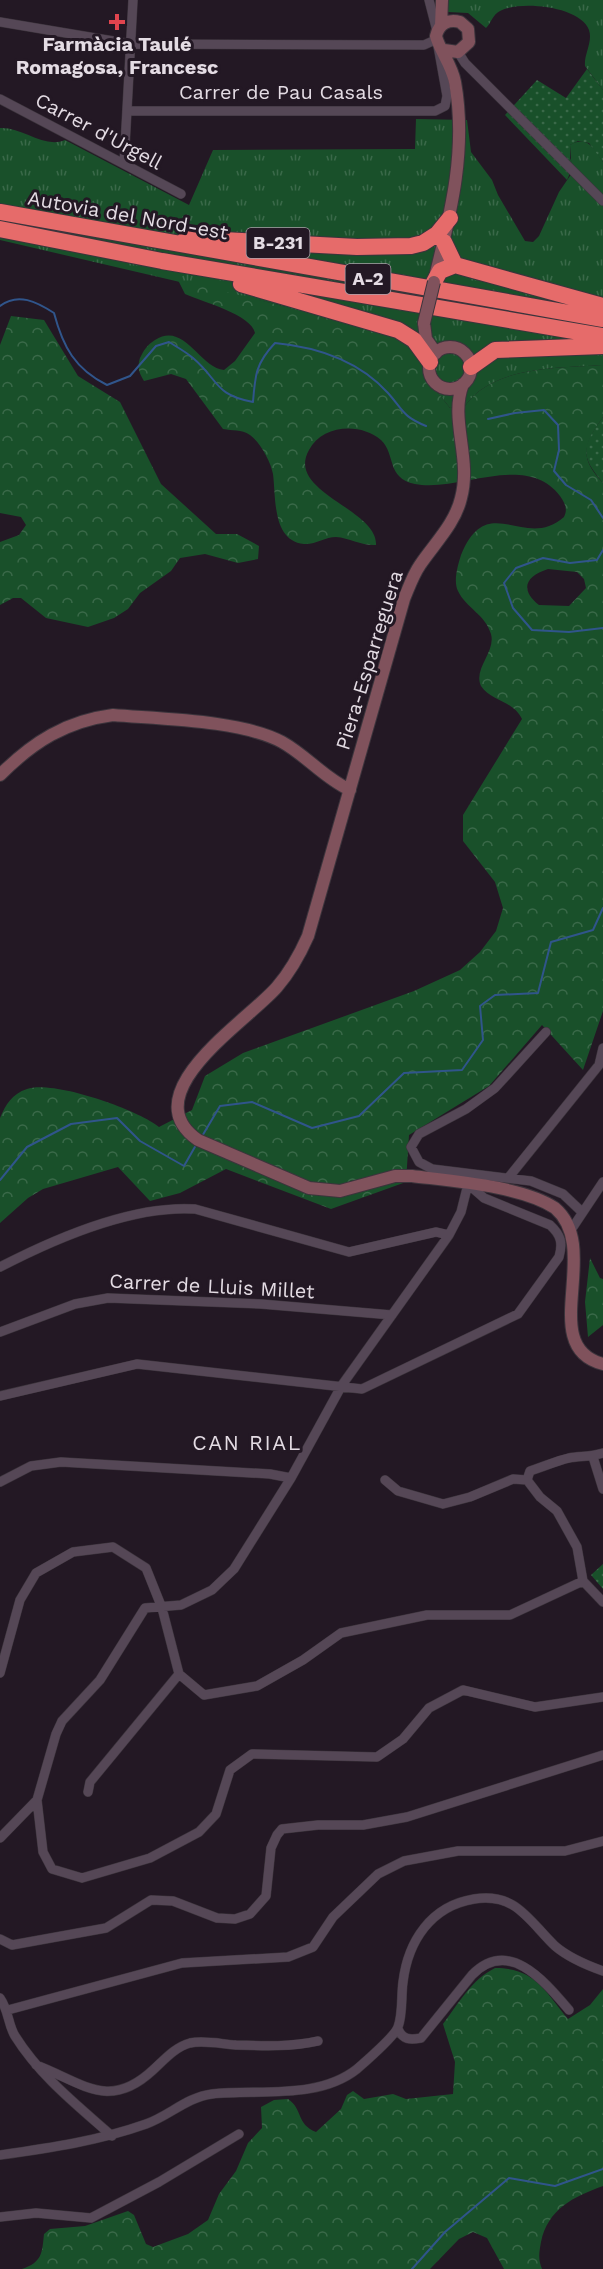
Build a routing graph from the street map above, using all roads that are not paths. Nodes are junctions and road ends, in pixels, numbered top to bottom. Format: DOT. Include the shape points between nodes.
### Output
graph roads {
  1 [pos="133,0"];
  2 [pos="429,0"];
  3 [pos="442,3"];
  4 [pos="453,20"];
  5 [pos="0,22"];
  6 [pos="439,38"];
  7 [pos="131,44"];
  8 [pos="458,52"];
  9 [pos="455,80"];
  10 [pos="0,99"];
  11 [pos="127,111"];
  12 [pos="124,164"];
  13 [pos="181,194"];
  14 [pos="603,201"];
  15 [pos="0,212"];
  16 [pos="450,218"];
  17 [pos="0,229"];
  18 [pos="133,237"];
  19 [pos="423,243"];
  20 [pos="162,261"];
  21 [pos="442,263"];
  22 [pos="603,306"];
  23 [pos="603,319"];
  24 [pos="603,336"];
  25 [pos="603,346"];
  26 [pos="433,358"];
  27 [pos="471,367"];
  28 [pos="464,384"];
  29 [pos="442,387"];
  30 [pos="457,411"];
  31 [pos="0,775"];
  32 [pos="350,790"];
  33 [pos="546,1032"];
  34 [pos="603,1048"];
  35 [pos="509,1177"];
  36 [pos="603,1182"];
  37 [pos="468,1184"];
  38 [pos="582,1212"];
  39 [pos="573,1227"];
  40 [pos="449,1235"];
  41 [pos="0,1268"];
  42 [pos="393,1315"];
  43 [pos="0,1332"];
  44 [pos="603,1364"];
  45 [pos="342,1385"];
  46 [pos="0,1396"];
  47 [pos="603,1453"];
  48 [pos="593,1457"];
  49 [pos="291,1478"];
  50 [pos="386,1480"];
  51 [pos="527,1480"];
  52 [pos="0,1482"];
  53 [pos="603,1489"];
  54 [pos="583,1581"];
  55 [pos="603,1602"];
  56 [pos="162,1608"];
  57 [pos="0,1673"];
  58 [pos="179,1674"];
  59 [pos="603,1697"];
  60 [pos="603,1755"];
  61 [pos="88,1792"];
  62 [pos="37,1800"];
  63 [pos="0,1838"];
  64 [pos="603,1841"];
  65 [pos="0,1939"];
  66 [pos="603,1971"];
  67 [pos="0,1998"];
  68 [pos="8,2010"];
  69 [pos="569,2010"];
  70 [pos="11,2023"];
  71 [pos="0,2027"];
  72 [pos="398,2029"];
  73 [pos="318,2041"];
  74 [pos="36,2065"];
  75 [pos="239,2134"];
  76 [pos="112,2136"];
  77 [pos="0,2156"];
  78 [pos="0,2217"];
  1 -- 7 [label="street"];
  2 -- 6 [label="street"];
  3 -- 4 [label="main road, Piera-Esparreguera"];
  3 -- 6 [label="main road, Piera-Esparreguera"];
  4 -- 6 [label="main road"];
  4 -- 8 [label="main road, Piera-Esparreguera" via="465,25 470,34 466,47"];
  5 -- 7 [label="street"];
  6 -- 7 [label="street" via="424,45"];
  6 -- 8 [label="main road"];
  6 -- 9 [label="main road, Piera-Esparreguera"];
  6 -- 11 [label="street, Carrer de Pau Casals" via="447,96 445,106 435,111"];
  7 -- 11 [label="street"];
  8 -- 9 [label="main road, Piera-Esparreguera"];
  8 -- 14 [label="street"];
  9 -- 16 [label="main road, Piera-Esparreguera" via="460,153"];
  10 -- 12 [label="street, Carrer d'Urgell"];
  11 -- 12 [label="street"];
  12 -- 13 [label="street, Carrer d'Urgell"];
  15 -- 18 [label="highway, Autovia del Nord-est / A-2"];
  16 -- 19 [label="highway"];
  16 -- 21 [label="main road, Piera-Esparreguera"];
  17 -- 20 [label="highway, Autovia del Nord-est / A-2"];
  18 -- 19 [label="highway, B-231" via="357,247"];
  18 -- 23 [label="highway, Autovia del Nord-est / A-2"];
  19 -- 21 [label="highway"];
  20 -- 24 [label="highway, Autovia del Nord-est / A-2"];
  20 -- 26 [label="highway" via="398,330"];
  21 -- 22 [label="highway"];
  21 -- 26 [label="main road, Piera-Esparreguera, bridge" via="424,323"];
  25 -- 27 [label="highway" via="495,350"];
  26 -- 27 [label="main road" via="448,347 455,347 466,354"];
  26 -- 29 [label="main road, Piera-Esparreguera" via="430,375"];
  27 -- 28 [label="main road, Piera-Esparreguera"];
  28 -- 29 [label="main road"];
  28 -- 30 [label="main road, Piera-Esparreguera"];
  29 -- 30 [label="main road, Piera-Esparreguera"];
  30 -- 32 [label="main road, Piera-Esparreguera" via="465,456 461,500 453,519 418,567 404,599"];
  31 -- 32 [label="main road" via="48,735 92,718 113,716 246,730 281,742 328,779"];
  32 -- 37 [label="main road, Piera-Esparreguera" via="312,926 298,957 276,988 194,1066 181,1090 180,1117 189,1132 204,1143 309,1188 340,1191 404,1175"];
  33 -- 35 [label="street" via="495,1088 419,1134 411,1147 418,1162 432,1169"];
  34 -- 35 [label="street" via="599,1065"];
  35 -- 38 [label="street" via="563,1194"];
  36 -- 38 [label="street"];
  37 -- 39 [label="main road, Piera-Esparreguera" via="536,1198 555,1209"];
  37 -- 40 [label="street" via="461,1212"];
  37 -- 45 [label="street" via="484,1198 550,1225 558,1232 560,1257 518,1314 362,1389"];
  38 -- 39 [label="street"];
  39 -- 44 [label="main road" via="581,1250 574,1330 582,1350 591,1360"];
  40 -- 41 [label="street" via="436,1232 349,1252 180,1208 121,1219 36,1249"];
  40 -- 42 [label="street"];
  42 -- 43 [label="street, Carrer de Lluis Millet" via="261,1304 108,1298 75,1304"];
  42 -- 45 [label="street"];
  45 -- 46 [label="street" via="136,1364"];
  45 -- 49 [label="street"];
  47 -- 48 [label="street"];
  48 -- 51 [label="street" via="568,1458 530,1471"];
  48 -- 53 [label="street"];
  49 -- 52 [label="street" via="61,1462 31,1466"];
  49 -- 56 [label="street" via="228,1577 202,1596"];
  50 -- 51 [label="street" via="398,1491 443,1504 513,1479"];
  51 -- 54 [label="street" via="557,1511 577,1547"];
  54 -- 55 [label="street"];
  54 -- 58 [label="street" via="510,1615 427,1615 341,1633 257,1686 204,1695"];
  56 -- 57 [label="street" via="146,1568 113,1548 73,1552 36,1573 20,1600"];
  56 -- 58 [label="street"];
  56 -- 62 [label="street" via="145,1608 100,1680 63,1721"];
  58 -- 61 [label="street" via="90,1782"];
  59 -- 62 [label="street" via="535,1707 464,1690 429,1708 403,1738 377,1757 252,1754 230,1770 216,1814 199,1832 150,1858 82,1878 52,1869 43,1852"];
  60 -- 65 [label="street" via="407,1816 363,1825 282,1830 272,1848 266,1896 250,1914 217,1918 173,1901 151,1900 106,1928 12,1945"];
  62 -- 63 [label="street"];
  64 -- 68 [label="street" via="565,1851 458,1851 404,1861 378,1874 333,1917 313,1947 288,1957 182,1963"];
  66 -- 72 [label="street" via="557,1947 507,1900 472,1899 440,1913 413,1942"];
  67 -- 68 [label="street"];
  68 -- 70 [label="street"];
  69 -- 72 [label="street" via="539,1976 515,1963 492,1962 472,1975 421,2038 406,2038"];
  70 -- 71 [label="street"];
  70 -- 74 [label="street" via="13,2034"];
  72 -- 76 [label="street" via="343,2079 327,2085 199,2097 149,2123"];
  73 -- 74 [label="street" via="266,2046 189,2043 141,2081 112,2092 99,2092"];
  74 -- 76 [label="street"];
  75 -- 78 [label="street" via="91,2218 36,2213"];
  76 -- 77 [label="street"];
}
